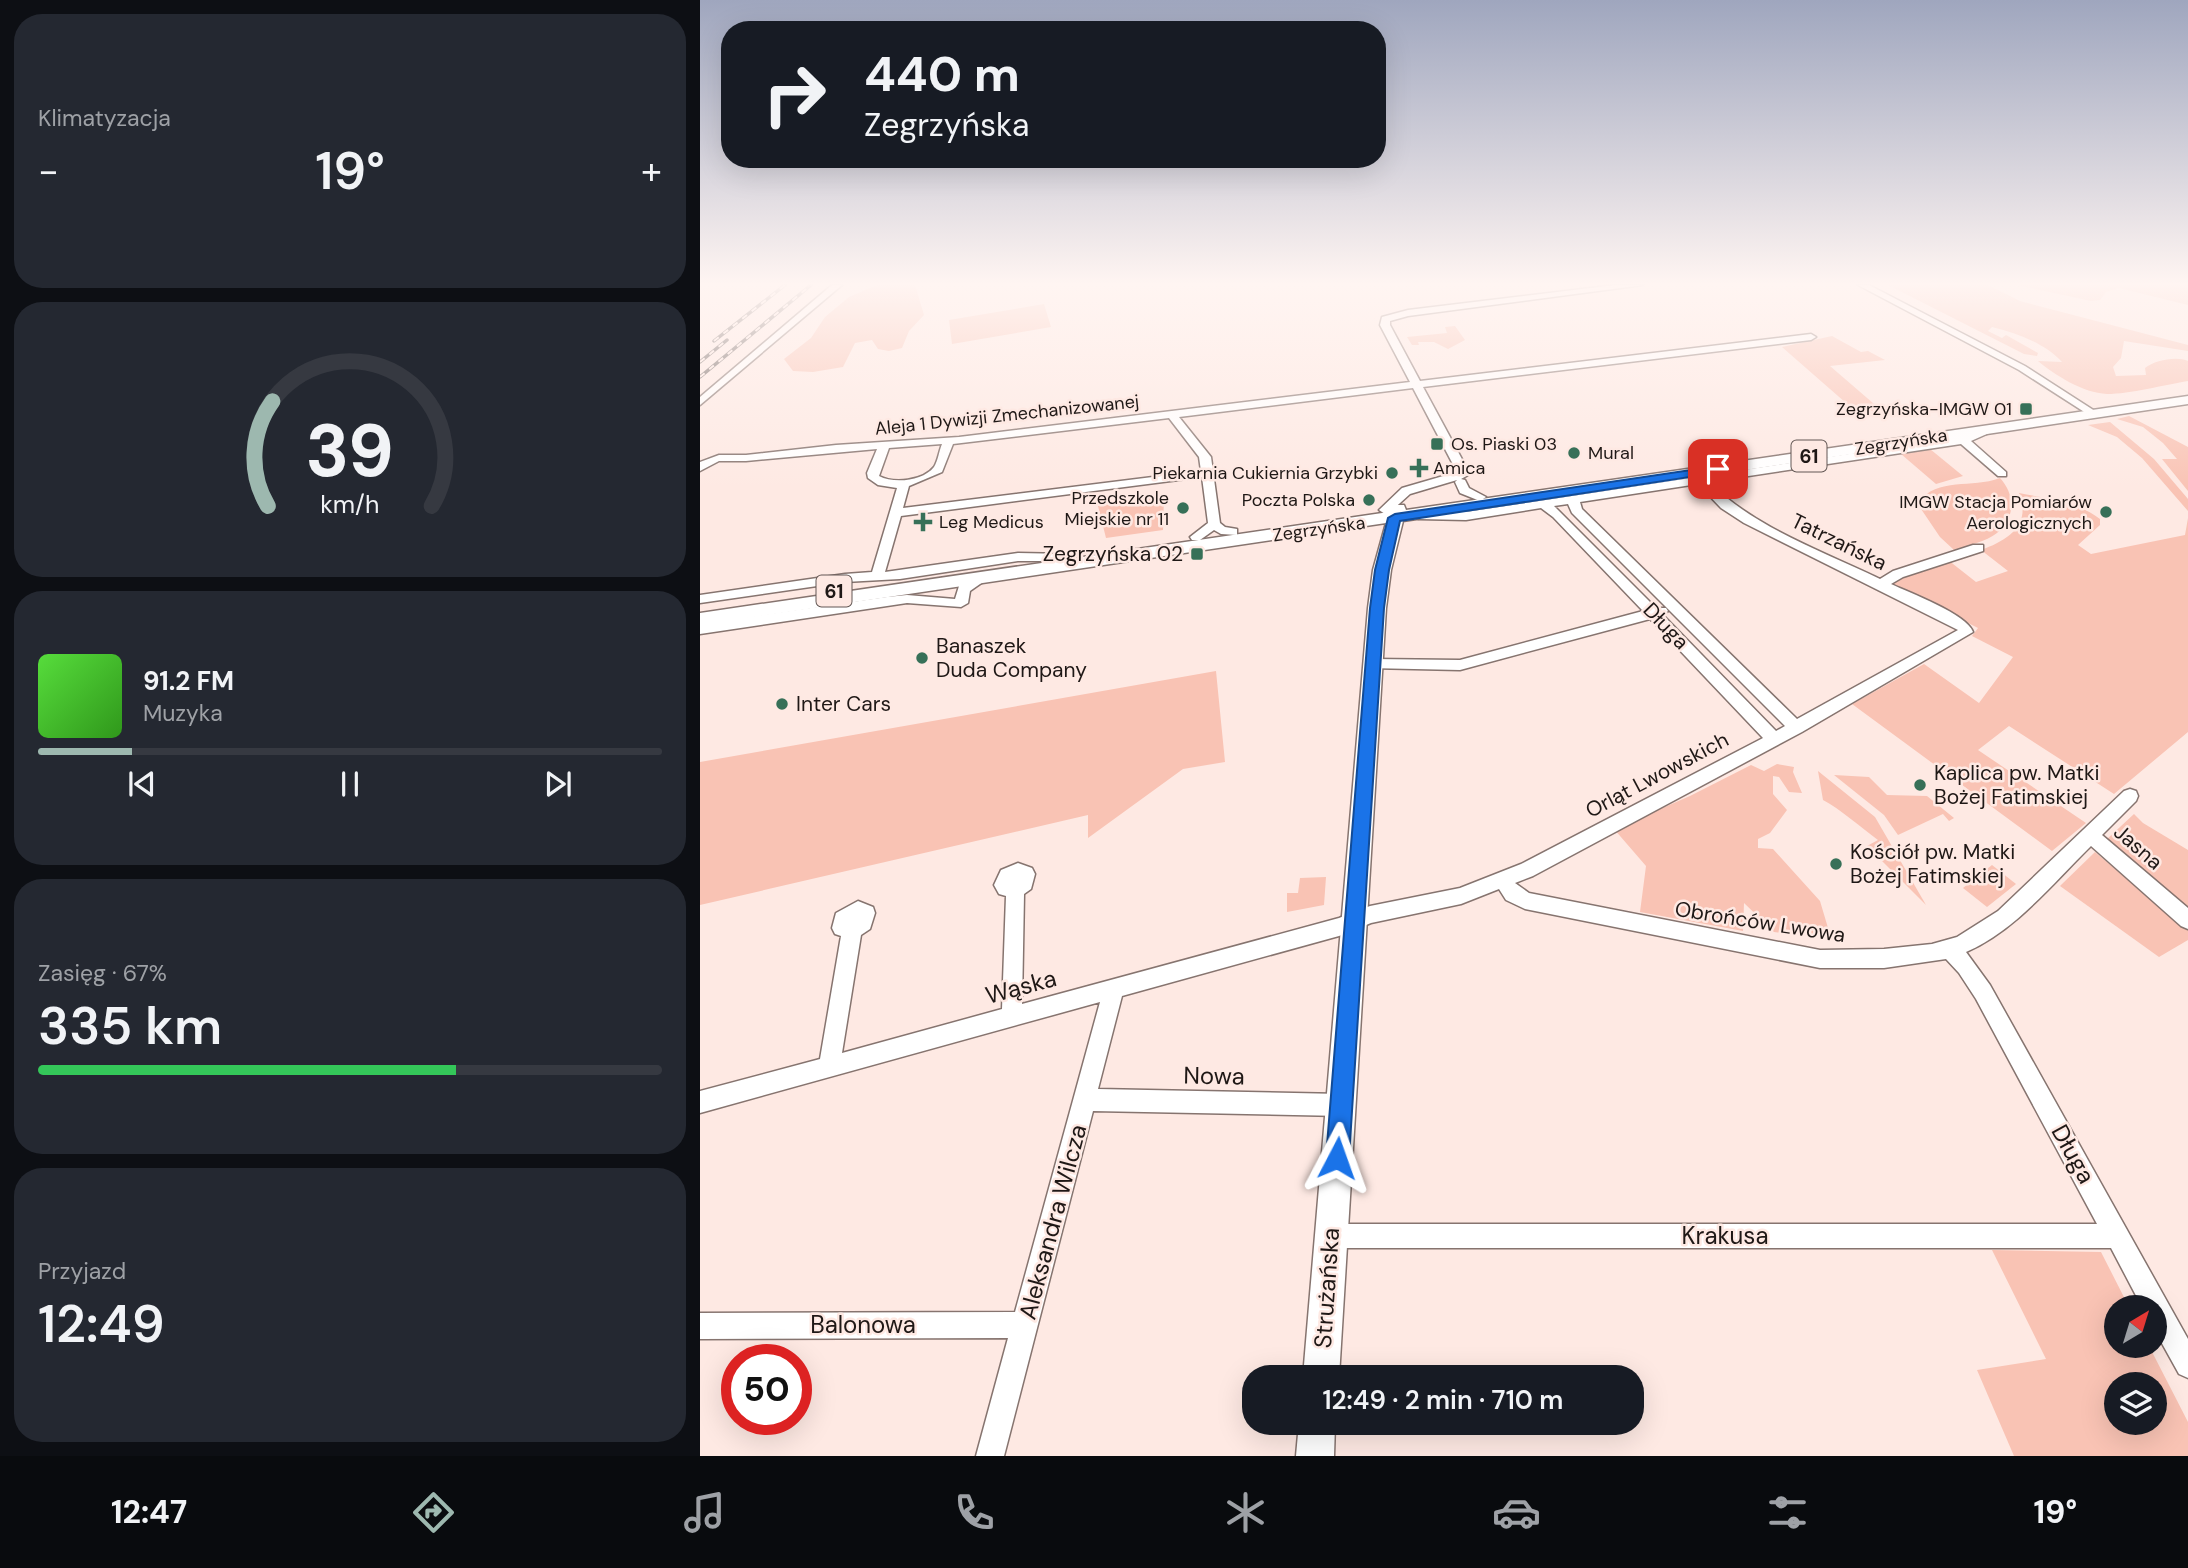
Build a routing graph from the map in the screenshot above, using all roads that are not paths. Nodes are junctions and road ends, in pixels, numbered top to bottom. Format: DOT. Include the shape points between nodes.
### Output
graph roads {
  1 [pos="758,353"];
  2 [pos="1400,353"];
  3 [pos="1680,353"];
  4 [pos="1991,353"];
  5 [pos="1417,385"];
  6 [pos="2188,393"];
  7 [pos="2188,400"];
  8 [pos="700,402"];
  9 [pos="2084,411"];
  10 [pos="1172,415"];
  11 [pos="1996,428"];
  12 [pos="948,440"];
  13 [pos="1963,440"];
  14 [pos="884,446"];
  15 [pos="703,464"];
  16 [pos="1209,473"];
  17 [pos="2002,474"];
  18 [pos="1462,478"];
  19 [pos="1700,480"];
  20 [pos="904,483"];
  21 [pos="1480,497"];
  22 [pos="1544,505"];
  23 [pos="1574,505"];
  24 [pos="896,513"];
  25 [pos="1390,514"];
  26 [pos="1557,514"];
  27 [pos="1419,515"];
  28 [pos="1214,524"];
  29 [pos="1233,532"];
  30 [pos="1196,537"];
  31 [pos="1978,548"];
  32 [pos="1063,557"];
  33 [pos="877,577"];
  34 [pos="958,585"];
  35 [pos="1881,585"];
  36 [pos="700,598"];
  37 [pos="1673,608"];
  38 [pos="700,610"];
  39 [pos="1653,613"];
  40 [pos="700,619"];
  41 [pos="700,629"];
  42 [pos="1966,632"];
  43 [pos="1373,664"];
  44 [pos="1796,728"];
  45 [pos="1774,739"];
  46 [pos="2130,796"];
  47 [pos="2090,835"];
  48 [pos="1503,881"];
  49 [pos="1015,890"];
  50 [pos="2188,920"];
  51 [pos="1355,922"];
  52 [pos="852,930"];
  53 [pos="1949,949"];
  54 [pos="1114,989"];
  55 [pos="1012,1016"];
  56 [pos="829,1068"];
  57 [pos="1085,1100"];
  58 [pos="700,1102"];
  59 [pos="1342,1105"];
  60 [pos="1331,1236"];
  61 [pos="2118,1236"];
  62 [pos="1025,1325"];
  63 [pos="700,1326"];
  64 [pos="1322,1365"];
  65 [pos="2188,1365"];
  66 [pos="1316,1435"];
  67 [pos="990,1456"];
  68 [pos="1314,1456"];
  1 -- 8 [label="street"];
  2 -- 5 [label="street"];
  3 -- 5 [label="street, Aleja 1 Dywizji Zmechanizowanej"];
  4 -- 9 [label="street"];
  5 -- 10 [label="street, Aleja 1 Dywizji Zmechanizowanej"];
  5 -- 18 [label="street"];
  6 -- 9 [label="main road, Zegrzyńska / 61"];
  7 -- 9 [label="main road, Zegrzyńska / 61"];
  9 -- 11 [label="main road, Zegrzyńska / 61"];
  9 -- 21 [label="main road, Zegrzyńska / 61"];
  10 -- 12 [label="street, Aleja 1 Dywizji Zmechanizowanej"];
  10 -- 16 [label="street" via="1203,452"];
  11 -- 13 [label="street"];
  11 -- 27 [label="main road, Zegrzyńska / 61"];
  12 -- 14 [label="street, Aleja 1 Dywizji Zmechanizowanej"];
  12 -- 20 [label="street" via="938,470"];
  13 -- 17 [label="street"];
  13 -- 19 [label="street"];
  14 -- 15 [label="street, Aleja 1 Dywizji Zmechanizowanej"];
  14 -- 20 [label="street" via="874,478 888,484"];
  16 -- 24 [label="street"];
  16 -- 28 [label="street"];
  18 -- 21 [label="street" via="1464,490"];
  18 -- 25 [label="street" via="1406,491"];
  19 -- 23 [label="street"];
  19 -- 35 [label="street, Tatrzańska" via="1748,520"];
  20 -- 24 [label="street"];
  21 -- 25 [label="main road, Zegrzyńska / 61"];
  22 -- 23 [label="street"];
  22 -- 26 [label="street, Długa"];
  22 -- 27 [label="street" via="1466,516"];
  23 -- 26 [label="street"];
  23 -- 37 [label="street, Długa"];
  24 -- 33 [label="street"];
  25 -- 27 [label="main road, Zegrzyńska / 61"];
  25 -- 29 [label="main road, Zegrzyńska / 61"];
  25 -- 34 [label="main road, Zegrzyńska / 61"];
  25 -- 43 [label="main road, Strużańska" via="1379,555 1382,570"];
  26 -- 39 [label="street, Długa"];
  28 -- 29 [label="street"];
  28 -- 30 [label="street"];
  29 -- 30 [label="main road, Zegrzyńska / 61"];
  30 -- 32 [label="main road, Zegrzyńska / 61"];
  31 -- 35 [label="street" via="1898,574"];
  32 -- 33 [label="street" via="1040,555"];
  32 -- 38 [label="main road, Zegrzyńska / 61"];
  33 -- 36 [label="street"];
  34 -- 40 [label="main road, Zegrzyńska / 61"];
  34 -- 41 [label="street" via="961,603 907,599"];
  35 -- 42 [label="street, Tatrzańska"];
  37 -- 39 [label="street"];
  37 -- 44 [label="street, Długa"];
  39 -- 43 [label="street" via="1460,664"];
  39 -- 45 [label="street, Długa"];
  42 -- 44 [label="street, Orląt Lwowskich"];
  43 -- 51 [label="main road, Strużańska"];
  44 -- 45 [label="street, Orląt Lwowskich"];
  45 -- 48 [label="street, Orląt Lwowskich"];
  46 -- 47 [label="street, Obrońców Lwowa"];
  47 -- 50 [label="street, Jasna"];
  47 -- 53 [label="street, Obrońców Lwowa" via="2014,911"];
  48 -- 51 [label="street, Orląt Lwowskich" via="1432,905 1370,915"];
  48 -- 53 [label="street, Obrońców Lwowa" via="1525,901 1820,959 1864,960"];
  49 -- 55 [label="street"];
  51 -- 54 [label="street, Wąska"];
  51 -- 59 [label="main road, Strużańska"];
  52 -- 56 [label="street"];
  53 -- 61 [label="street, Długa" via="1983,992"];
  54 -- 55 [label="street, Wąska"];
  54 -- 57 [label="street, Aleksandra Wilcza"];
  55 -- 56 [label="street, Wąska"];
  56 -- 58 [label="street, Wąska"];
  57 -- 59 [label="street, Nowa"];
  57 -- 62 [label="street, Aleksandra Wilcza"];
  59 -- 60 [label="main road, Strużańska"];
  60 -- 61 [label="street, Krakusa"];
  60 -- 64 [label="main road, Strużańska"];
  61 -- 65 [label="street, Długa"];
  62 -- 63 [label="street, Balonowa"];
  62 -- 67 [label="street, Aleksandra Wilcza"];
  66 -- 68 [label="main road"];
}
